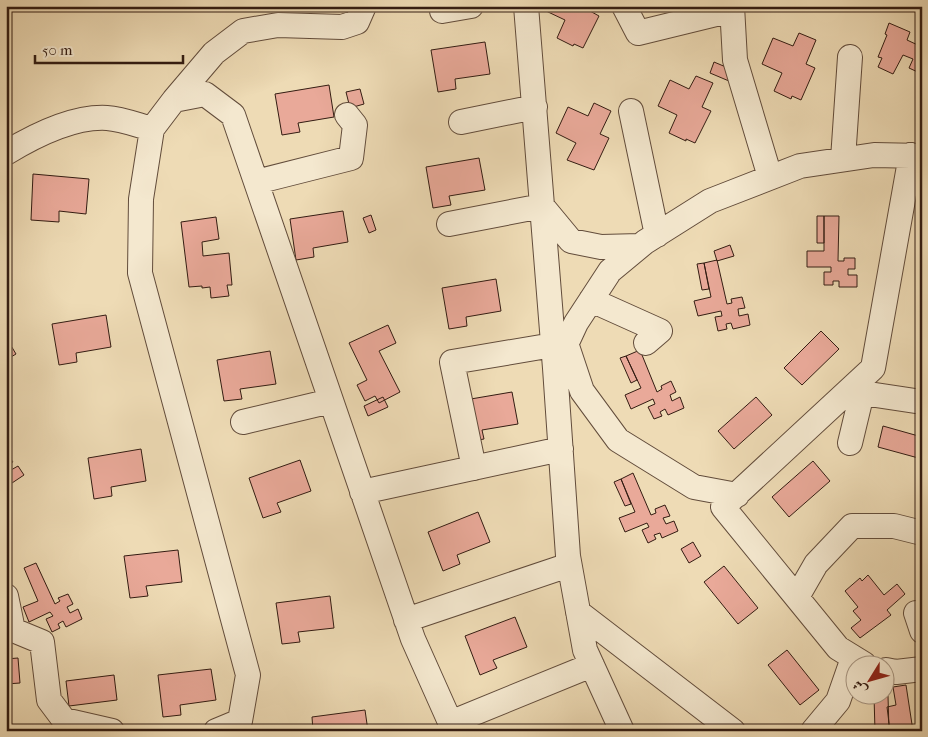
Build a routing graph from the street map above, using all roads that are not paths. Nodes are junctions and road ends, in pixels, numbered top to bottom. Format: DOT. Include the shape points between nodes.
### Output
graph roads {
  1 [pos="364,6"];
  2 [pos="471,6"];
  3 [pos="526,6"];
  4 [pos="624,6"];
  5 [pos="732,8"];
  6 [pos="442,11"];
  7 [pos="850,57"];
  8 [pos="174,100"];
  9 [pos="535,107"];
  10 [pos="631,111"];
  11 [pos="347,115"];
  12 [pos="461,122"];
  13 [pos="152,129"];
  14 [pos="6,153"];
  15 [pos="916,156"];
  16 [pos="843,159"];
  17 [pos="770,177"];
  18 [pos="256,182"];
  19 [pos="542,206"];
  20 [pos="449,224"];
  21 [pos="648,240"];
  22 [pos="591,300"];
  23 [pos="646,343"];
  24 [pos="560,344"];
  25 [pos="856,392"];
  26 [pos="331,401"];
  27 [pos="922,402"];
  28 [pos="243,422"];
  29 [pos="850,442"];
  30 [pos="561,449"];
  31 [pos="474,468"];
  32 [pos="362,492"];
  33 [pos="736,494"];
  34 [pos="922,533"];
  35 [pos="569,565"];
  36 [pos="6,596"];
  37 [pos="797,597"];
  38 [pos="578,612"];
  39 [pos="406,620"];
  40 [pos="847,654"];
  41 [pos="592,665"];
  42 [pos="922,669"];
  43 [pos="896,672"];
  44 [pos="846,685"];
  45 [pos="452,727"];
  46 [pos="112,731"];
  47 [pos="216,731"];
  48 [pos="622,731"];
  49 [pos="733,731"];
  50 [pos="813,731"];
  1 -- 8 [label="street" via="358,22 342,27 278,24 243,31 214,53"];
  2 -- 6 [label="street"];
  3 -- 9 [label="street"];
  4 -- 5 [label="street" via="638,33"];
  5 -- 17 [label="street" via="735,60"];
  7 -- 16 [label="street"];
  8 -- 13 [label="street"];
  8 -- 18 [label="street" via="205,94 233,115"];
  9 -- 12 [label="street"];
  9 -- 19 [label="street"];
  10 -- 21 [label="street"];
  11 -- 18 [label="street" via="355,125 351,158"];
  13 -- 14 [label="street" via="120,120 93,118 42,134"];
  13 -- 47 [label="street" via="141,199 140,273 248,675 240,721"];
  15 -- 16 [label="street" via="874,155"];
  15 -- 25 [label="street" via="873,368"];
  16 -- 17 [label="street" via="800,166"];
  17 -- 21 [label="street" via="710,201"];
  18 -- 26 [label="street"];
  19 -- 20 [label="street"];
  19 -- 21 [label="street" via="571,241 601,247"];
  19 -- 24 [label="street"];
  21 -- 22 [label="street" via="610,271"];
  22 -- 23 [label="street" via="660,331"];
  22 -- 24 [label="street"];
  24 -- 30 [label="street" via="555,368"];
  24 -- 31 [label="street" via="452,362"];
  24 -- 33 [label="street" via="582,391 618,440 694,487"];
  25 -- 27 [label="street"];
  25 -- 29 [label="street"];
  25 -- 33 [label="street"];
  26 -- 28 [label="street"];
  26 -- 32 [label="street"];
  30 -- 31 [label="street"];
  30 -- 35 [label="street"];
  31 -- 32 [label="street"];
  32 -- 39 [label="street"];
  33 -- 37 [label="street" via="723,507"];
  34 -- 37 [label="street" via="894,526 852,526 816,564"];
  35 -- 38 [label="street"];
  35 -- 39 [label="street"];
  36 -- 46 [label="street" via="13,630 42,642 49,700 64,720"];
  37 -- 40 [label="street" via="838,648"];
  38 -- 41 [label="street"];
  38 -- 49 [label="street"];
  39 -- 45 [label="street"];
  41 -- 45 [label="street"];
  41 -- 48 [label="street"];
  42 -- 43 [label="street"];
  44 -- 50 [label="street" via="838,701"];
}
